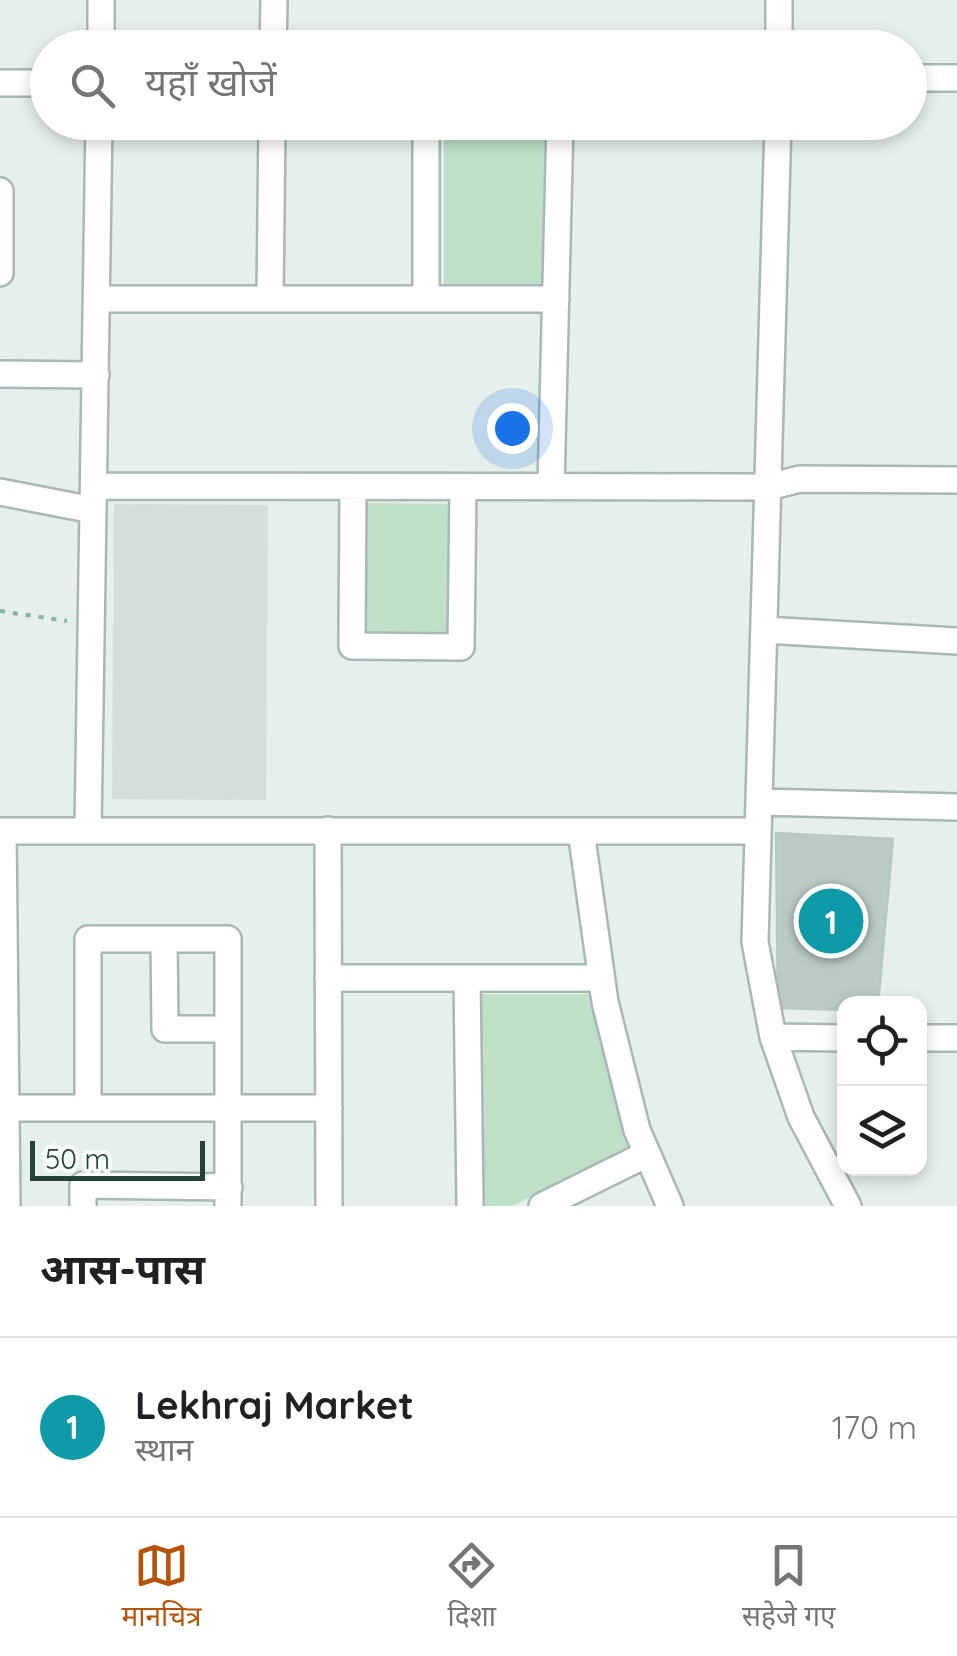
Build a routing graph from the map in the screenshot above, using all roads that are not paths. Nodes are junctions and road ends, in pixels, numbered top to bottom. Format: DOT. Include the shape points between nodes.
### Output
graph roads {
  1 [pos="101,0"];
  2 [pos="274,0"];
  3 [pos="779,0"];
  4 [pos="100,30"];
  5 [pos="273,30"];
  6 [pos="778,30"];
  7 [pos="927,78"];
  8 [pos="957,78"];
  9 [pos="0,83"];
  10 [pos="30,83"];
  11 [pos="100,140"];
  12 [pos="272,140"];
  13 [pos="426,140"];
  14 [pos="560,140"];
  15 [pos="778,140"];
  16 [pos="0,191"];
  17 [pos="0,273"];
  18 [pos="97,299"];
  19 [pos="270,299"];
  20 [pos="426,299"];
  21 [pos="556,299"];
  22 [pos="0,374"];
  23 [pos="96,375"];
  24 [pos="957,480"];
  25 [pos="354,486"];
  26 [pos="462,487"];
  27 [pos="551,487"];
  28 [pos="768,487"];
  29 [pos="0,492"];
  30 [pos="94,498"];
  31 [pos="764,630"];
  32 [pos="957,642"];
  33 [pos="759,802"];
  34 [pos="957,807"];
  35 [pos="2,830"];
  36 [pos="88,830"];
  37 [pos="328,830"];
  38 [pos="581,831"];
  39 [pos="758,831"];
  40 [pos="2,935"];
  41 [pos="164,939"];
  42 [pos="328,978"];
  43 [pos="466,978"];
  44 [pos="601,978"];
  45 [pos="2,1019"];
  46 [pos="228,1029"];
  47 [pos="773,1037"];
  48 [pos="837,1038"];
  49 [pos="927,1038"];
  50 [pos="957,1038"];
  51 [pos="6,1108"];
  52 [pos="88,1108"];
  53 [pos="227,1108"];
  54 [pos="329,1108"];
  55 [pos="648,1154"];
  56 [pos="228,1196"];
  57 [pos="5,1198"];
  58 [pos="83,1206"];
  59 [pos="329,1206"];
  60 [pos="470,1206"];
  61 [pos="542,1206"];
  62 [pos="670,1206"];
  63 [pos="848,1206"];
  1 -- 4 [label="street"];
  2 -- 5 [label="street"];
  3 -- 6 [label="street"];
  7 -- 8 [label="street"];
  9 -- 10 [label="street"];
  11 -- 18 [label="street"];
  12 -- 19 [label="street"];
  13 -- 20 [label="street"];
  14 -- 21 [label="street"];
  15 -- 28 [label="street"];
  16 -- 17 [label="street"];
  18 -- 19 [label="street"];
  18 -- 23 [label="street"];
  19 -- 20 [label="street"];
  20 -- 21 [label="street"];
  21 -- 27 [label="street"];
  22 -- 23 [label="street"];
  23 -- 30 [label="street"];
  24 -- 28 [label="street" via="800,479"];
  25 -- 26 [label="street"];
  25 -- 26 [label="street" via="352,646 461,647"];
  25 -- 30 [label="street"];
  26 -- 27 [label="street"];
  27 -- 28 [label="street"];
  28 -- 31 [label="street"];
  29 -- 30 [label="street"];
  30 -- 36 [label="street"];
  31 -- 32 [label="street"];
  31 -- 33 [label="street"];
  33 -- 34 [label="street"];
  33 -- 39 [label="street"];
  35 -- 36 [label="street"];
  35 -- 40 [label="street"];
  36 -- 37 [label="street"];
  37 -- 38 [label="street"];
  37 -- 42 [label="street"];
  38 -- 39 [label="street"];
  38 -- 44 [label="street"];
  39 -- 47 [label="street" via="755,942"];
  40 -- 45 [label="street"];
  41 -- 46 [label="street" via="165,1029"];
  41 -- 46 [label="street" via="228,940"];
  41 -- 52 [label="street" via="88,939"];
  42 -- 43 [label="street"];
  42 -- 54 [label="street"];
  43 -- 44 [label="street"];
  43 -- 60 [label="street"];
  44 -- 55 [label="street"];
  45 -- 51 [label="street"];
  46 -- 53 [label="street"];
  47 -- 48 [label="street"];
  47 -- 63 [label="street" via="801,1117"];
  49 -- 50 [label="street"];
  51 -- 52 [label="street"];
  51 -- 57 [label="street"];
  52 -- 53 [label="street"];
  53 -- 54 [label="street"];
  53 -- 56 [label="street"];
  54 -- 59 [label="street"];
  55 -- 61 [label="street"];
  55 -- 62 [label="street"];
  56 -- 58 [label="street" via="82,1186"];
}
